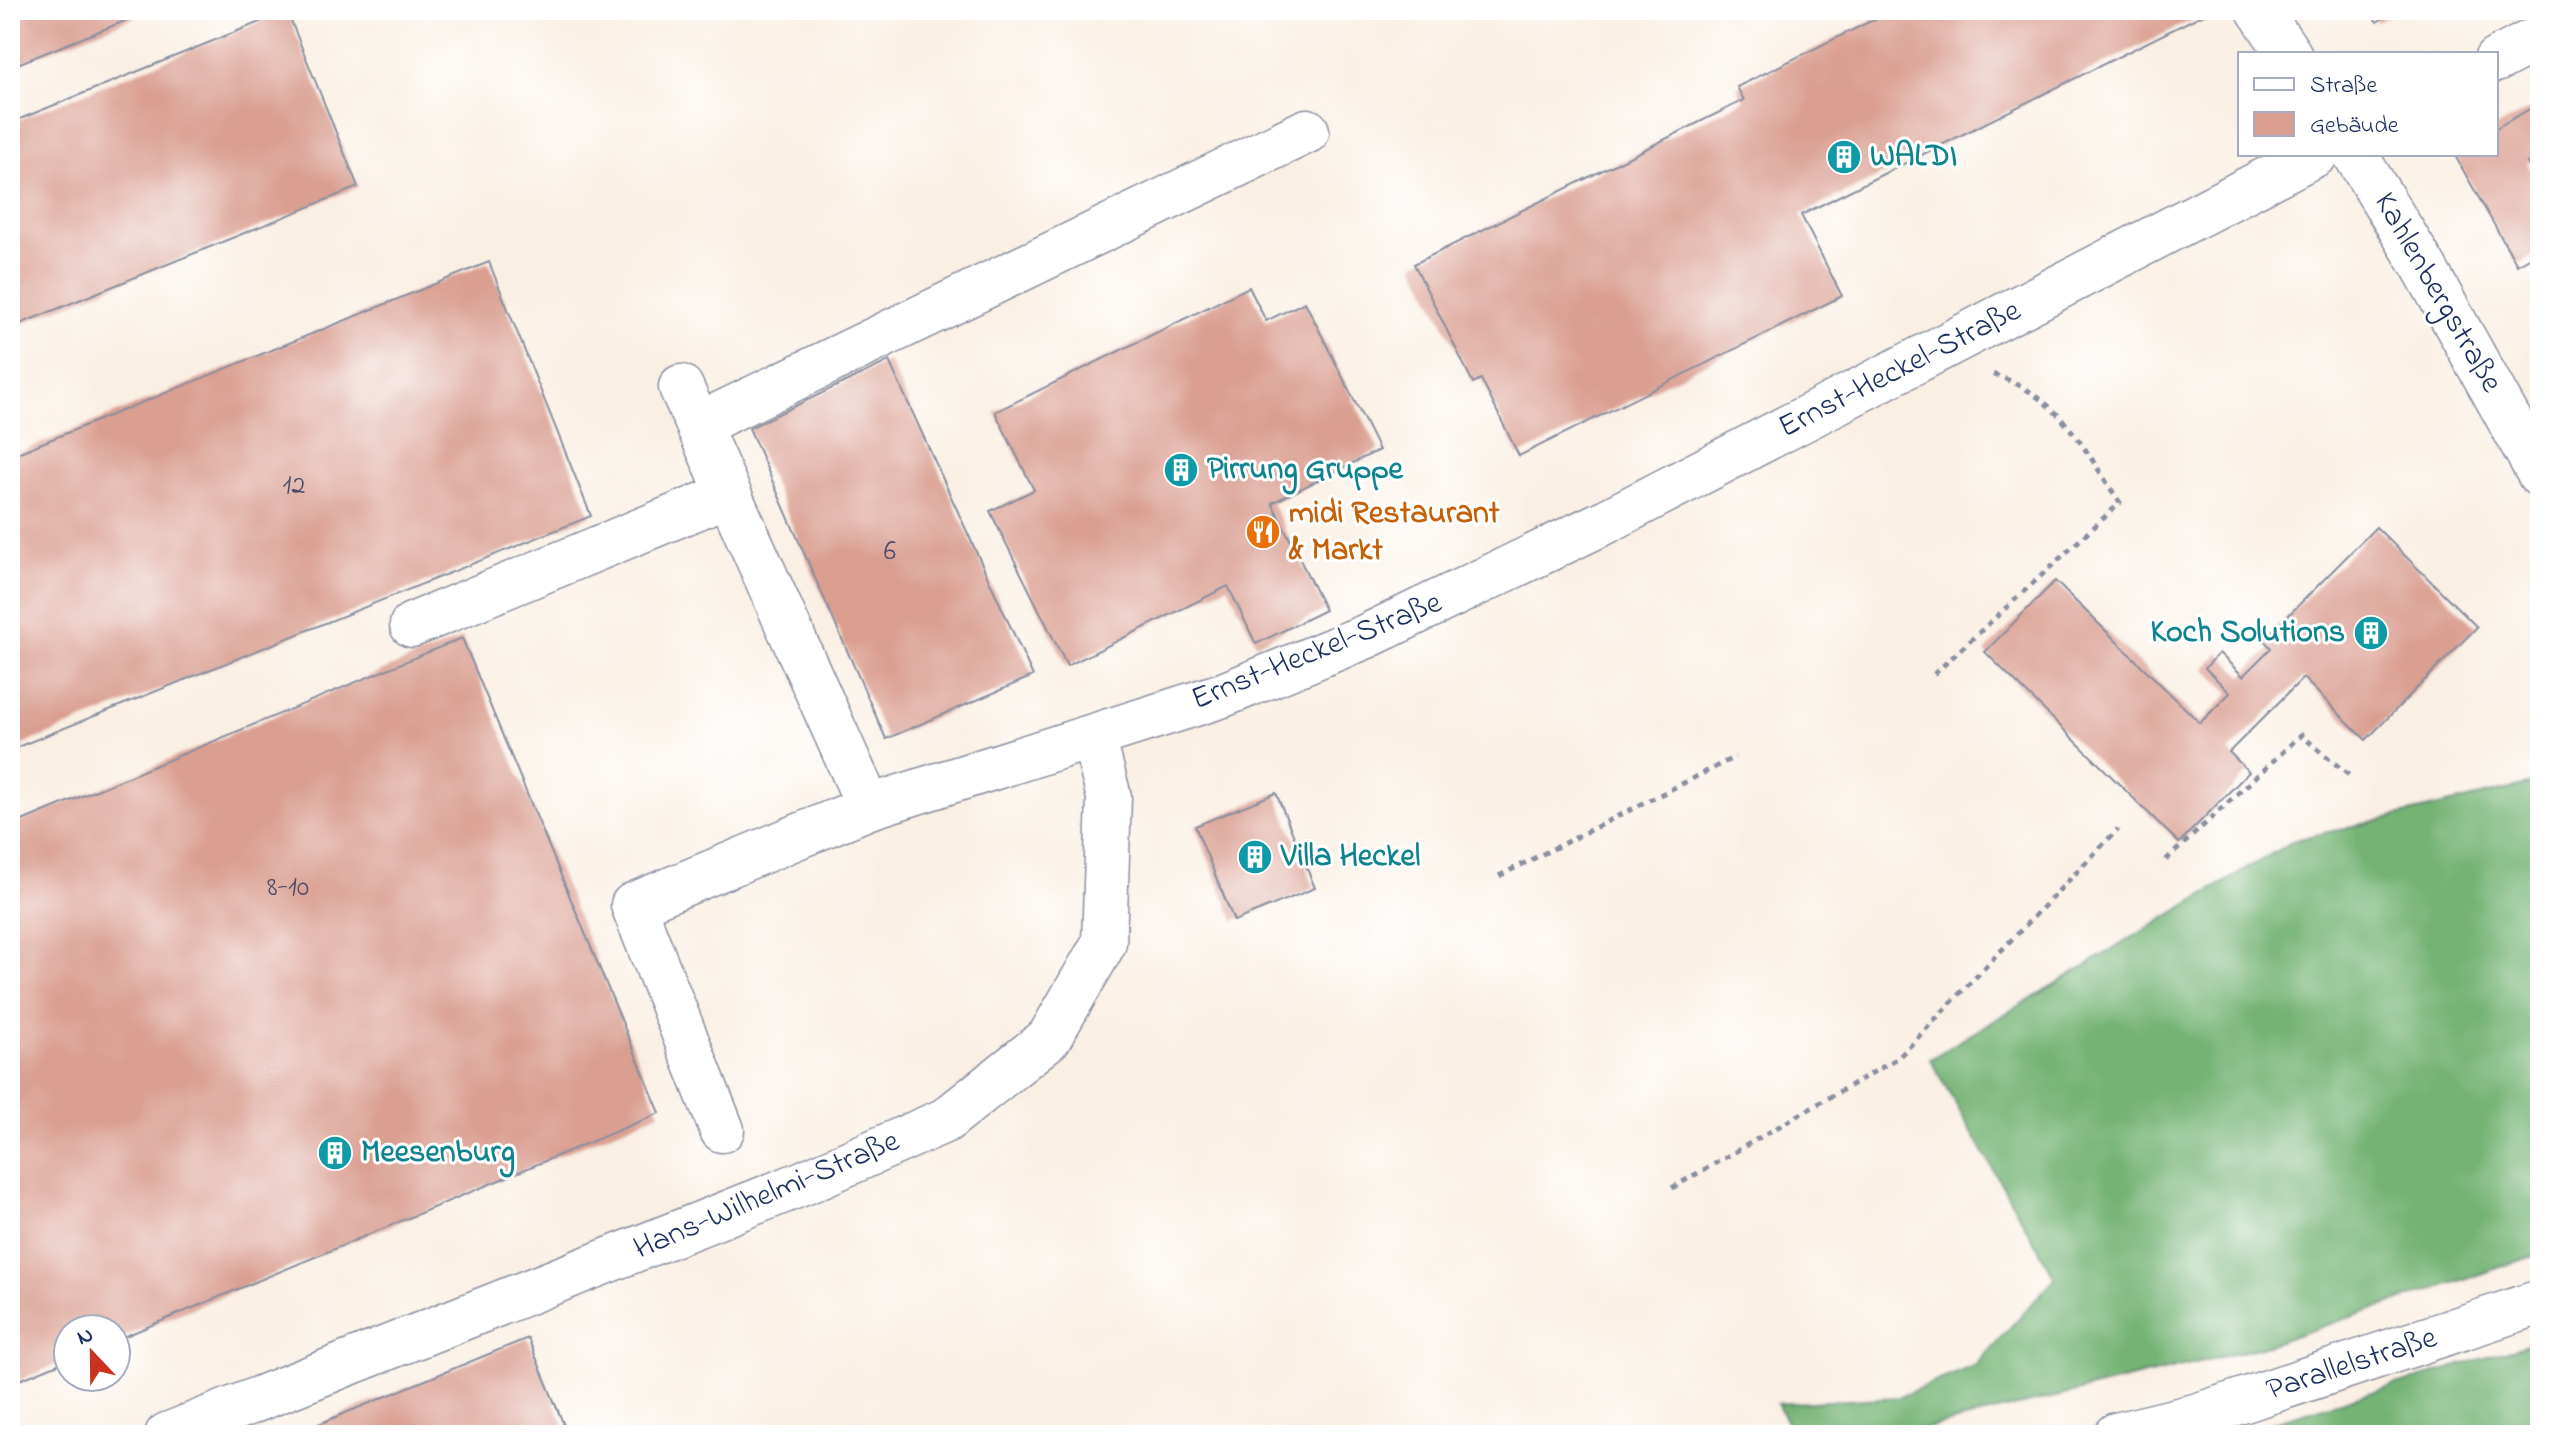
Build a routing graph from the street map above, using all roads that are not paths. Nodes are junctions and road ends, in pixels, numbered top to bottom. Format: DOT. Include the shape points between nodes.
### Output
graph roads {
  1 [pos="2259,10"];
  2 [pos="2540,37"];
  3 [pos="2288,52"];
  4 [pos="2498,59"];
  5 [pos="1307,131"];
  6 [pos="2312,156"];
  7 [pos="2356,156"];
  8 [pos="2540,475"];
  9 [pos="727,495"];
  10 [pos="412,625"];
  11 [pos="1093,736"];
  12 [pos="869,807"];
  13 [pos="722,1130"];
  14 [pos="2540,1302"];
  15 [pos="167,1435"];
  16 [pos="2116,1435"];
  1 -- 3 [label="street"];
  2 -- 4 [label="street"];
  5 -- 9 [label="street" via="690,406"];
  6 -- 11 [label="street, Ernst-Heckel-Straße" via="1621,514 1436,604 1223,695"];
  7 -- 8 [label="street, Kahlenbergstraße"];
  9 -- 10 [label="street"];
  9 -- 12 [label="street"];
  11 -- 12 [label="street, Ernst-Heckel-Straße"];
  11 -- 15 [label="street, Hans-Wilhelmi-Straße" via="1109,797 1104,943 1049,1038 946,1120 787,1190"];
  12 -- 13 [label="street, Ernst-Heckel-Straße" via="633,905"];
  14 -- 16 [label="street, Parallelstraße" via="2199,1415"];
}
